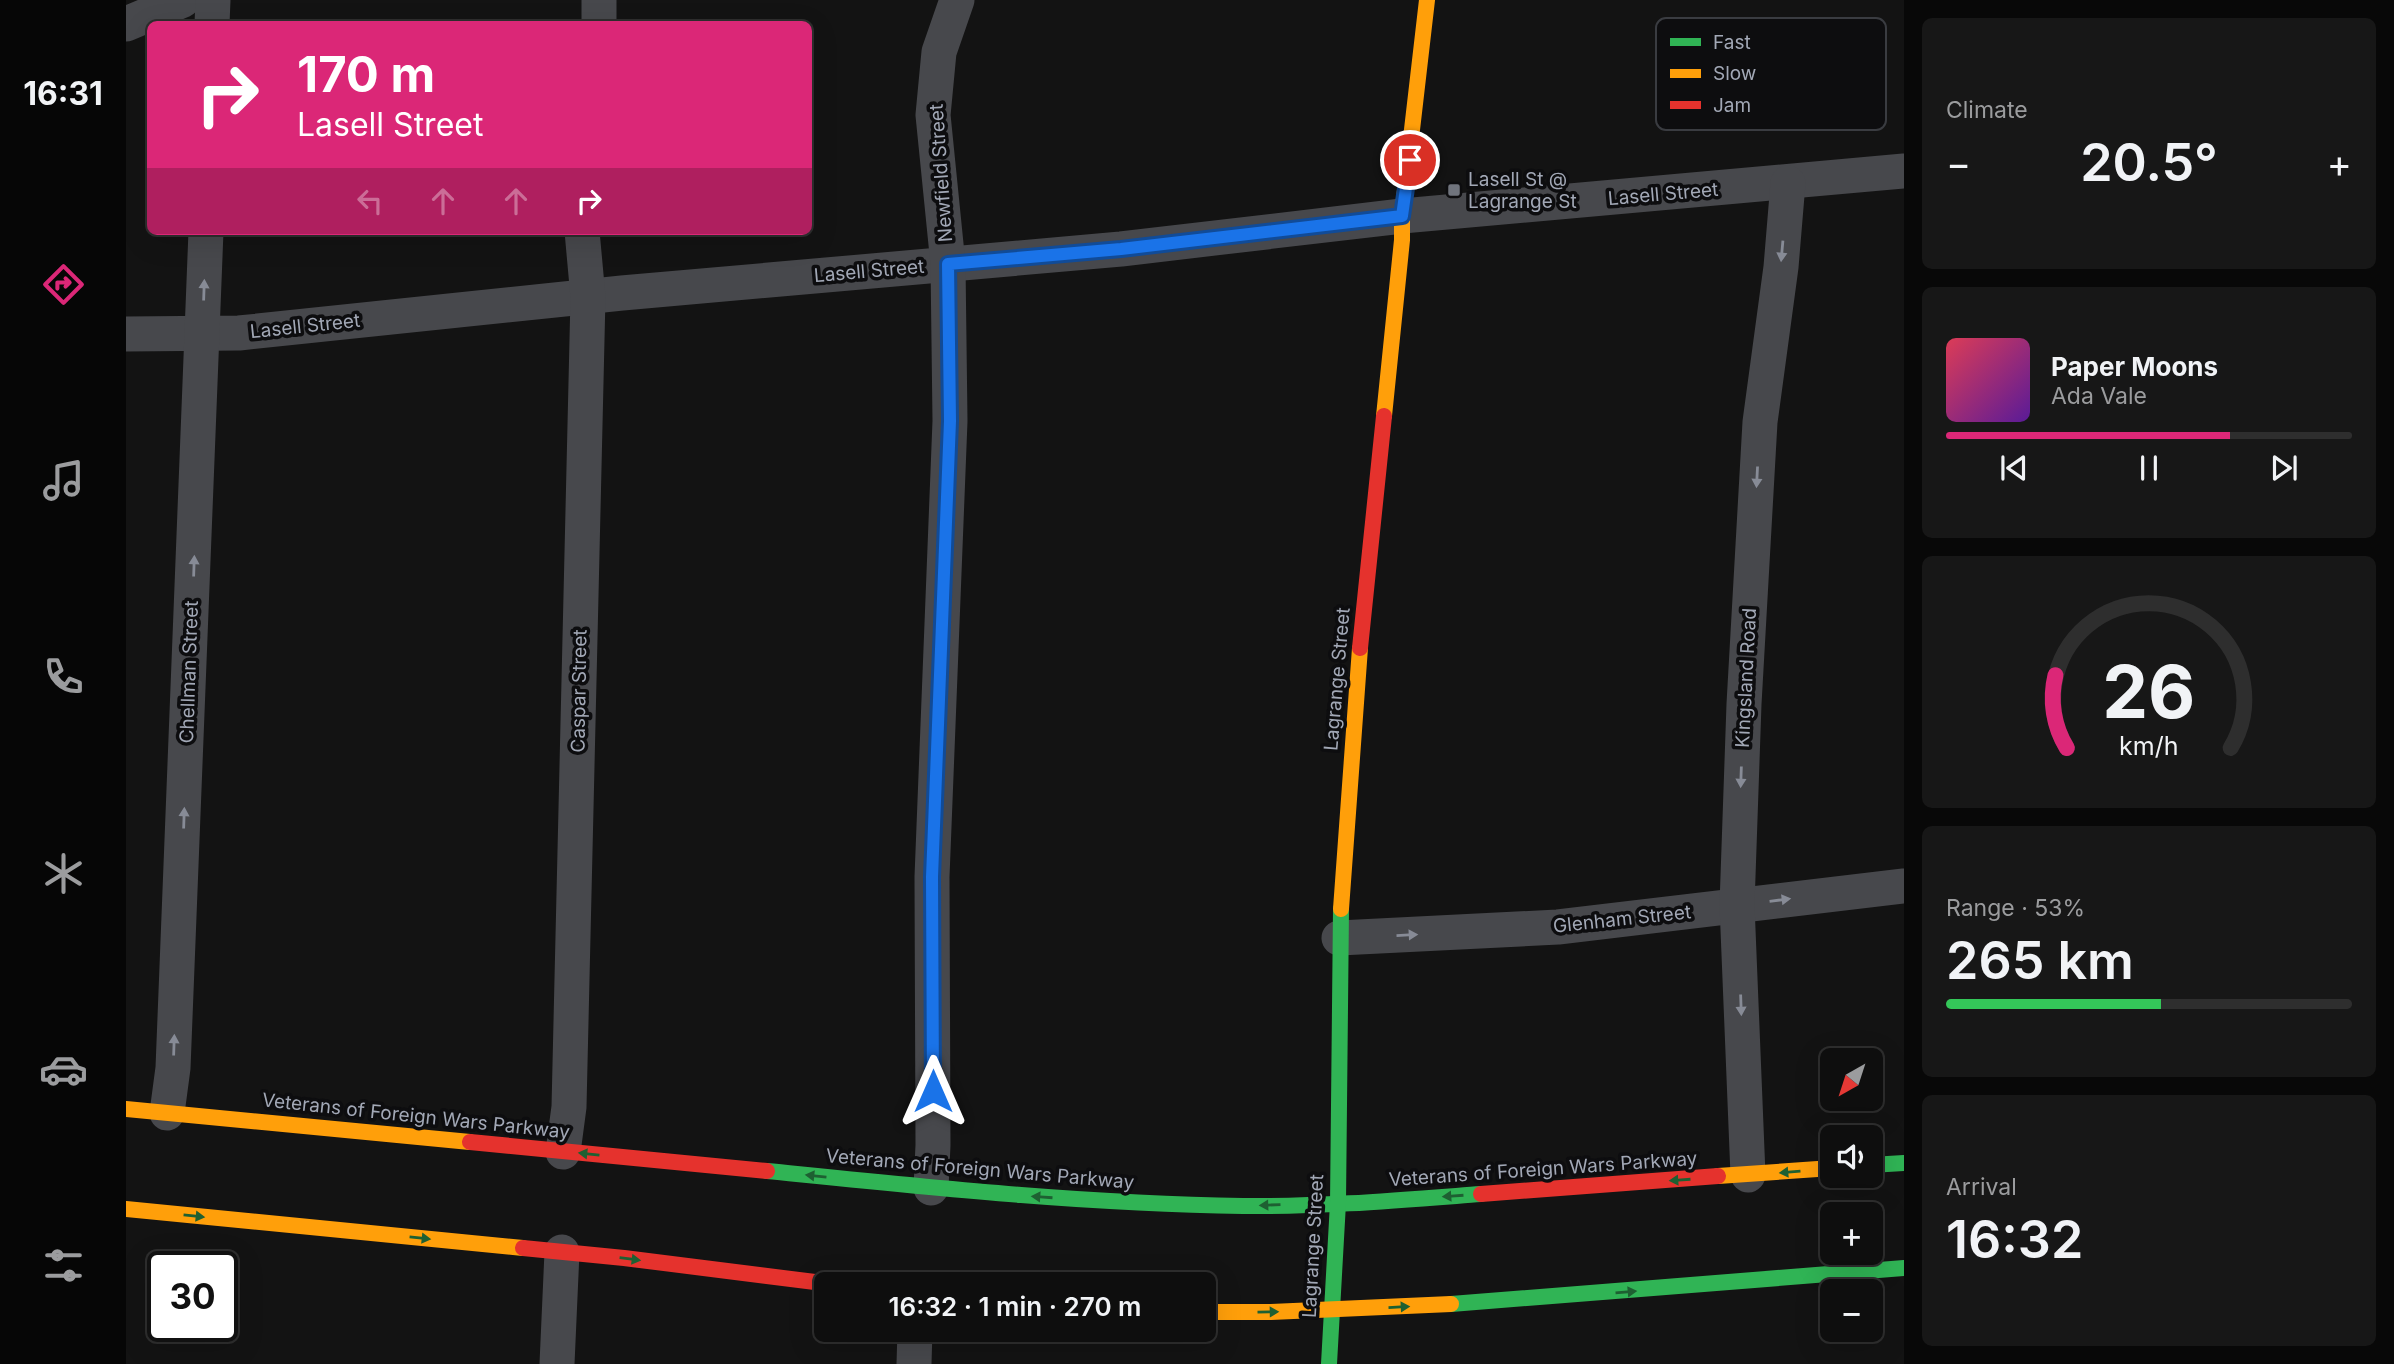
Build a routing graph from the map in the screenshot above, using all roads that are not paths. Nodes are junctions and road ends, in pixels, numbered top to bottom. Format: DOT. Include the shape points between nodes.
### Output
graph roads {
  1 [pos="183,0"];
  2 [pos="213,0"];
  3 [pos="599,0"];
  4 [pos="957,0"];
  5 [pos="1427,0"];
  6 [pos="212,21"];
  7 [pos="599,21"];
  8 [pos="126,24"];
  9 [pos="1904,171"];
  10 [pos="1788,183"];
  11 [pos="1402,216"];
  12 [pos="206,235"];
  13 [pos="582,235"];
  14 [pos="948,264"];
  15 [pos="588,297"];
  16 [pos="203,333"];
  17 [pos="126,334"];
  18 [pos="1904,886"];
  19 [pos="1737,905"];
  20 [pos="1339,938"];
  21 [pos="126,1109"];
  22 [pos="167,1113"];
  23 [pos="563,1152"];
  24 [pos="1904,1163"];
  25 [pos="1883,1164"];
  26 [pos="1820,1169"];
  27 [pos="1748,1175"];
  28 [pos="931,1188"];
  29 [pos="1338,1203"];
  30 [pos="126,1209"];
  31 [pos="562,1252"];
  32 [pos="1904,1268"];
  33 [pos="814,1282"];
  34 [pos="1331,1310"];
  35 [pos="1216,1312"];
  36 [pos="915,1342"];
  37 [pos="557,1364"];
  38 [pos="914,1364"];
  39 [pos="1329,1364"];
  1 -- 8 [label="street"];
  2 -- 6 [label="street"];
  3 -- 7 [label="street"];
  4 -- 14 [label="street, Newfield Street" via="939,52 933,115"];
  5 -- 11 [label="main road, Lagrange Street"];
  9 -- 10 [label="street, Lasell Street"];
  10 -- 11 [label="street, Lasell Street"];
  10 -- 19 [label="street, Kingsland Road, one-way" via="1760,422"];
  11 -- 14 [label="street, Lasell Street"];
  11 -- 20 [label="main road, Lagrange Street" via="1355,698"];
  16 -- 12 [label="street, Chellman Street, one-way"];
  13 -- 15 [label="street, Caspar Street"];
  14 -- 15 [label="street, Lasell Street"];
  14 -- 28 [label="street, Newfield Street" via="950,421 932,877"];
  15 -- 16 [label="street, Lasell Street"];
  15 -- 23 [label="street, Caspar Street" via="569,1107"];
  16 -- 17 [label="street, Lasell Street"];
  22 -- 16 [label="street, Chellman Street, one-way" via="173,1068"];
  19 -- 18 [label="street, Glenham Street, one-way"];
  20 -- 19 [label="street, Glenham Street, one-way" via="1558,927"];
  19 -- 27 [label="street, Kingsland Road, one-way"];
  20 -- 29 [label="main road, Lagrange Street"];
  21 -- 22 [label="main road, Veterans of Foreign Wars Parkway"];
  22 -- 23 [label="main road, Veterans of Foreign Wars Parkway"];
  28 -- 23 [label="main road, Veterans of Foreign Wars Parkway, one-way"];
  24 -- 25 [label="main road"];
  26 -- 27 [label="main road, Veterans of Foreign Wars Parkway, one-way"];
  27 -- 29 [label="main road, Veterans of Foreign Wars Parkway, one-way"];
  29 -- 28 [label="main road, Veterans of Foreign Wars Parkway, one-way" via="1174,1204"];
  29 -- 34 [label="main road, Lagrange Street"];
  30 -- 31 [label="main road, one-way"];
  31 -- 33 [label="main road, one-way"];
  31 -- 37 [label="street"];
  34 -- 32 [label="main road, one-way" via="1532,1300"];
  35 -- 34 [label="main road, one-way"];
  34 -- 39 [label="main road, Lagrange Street"];
  36 -- 38 [label="street"];
}
